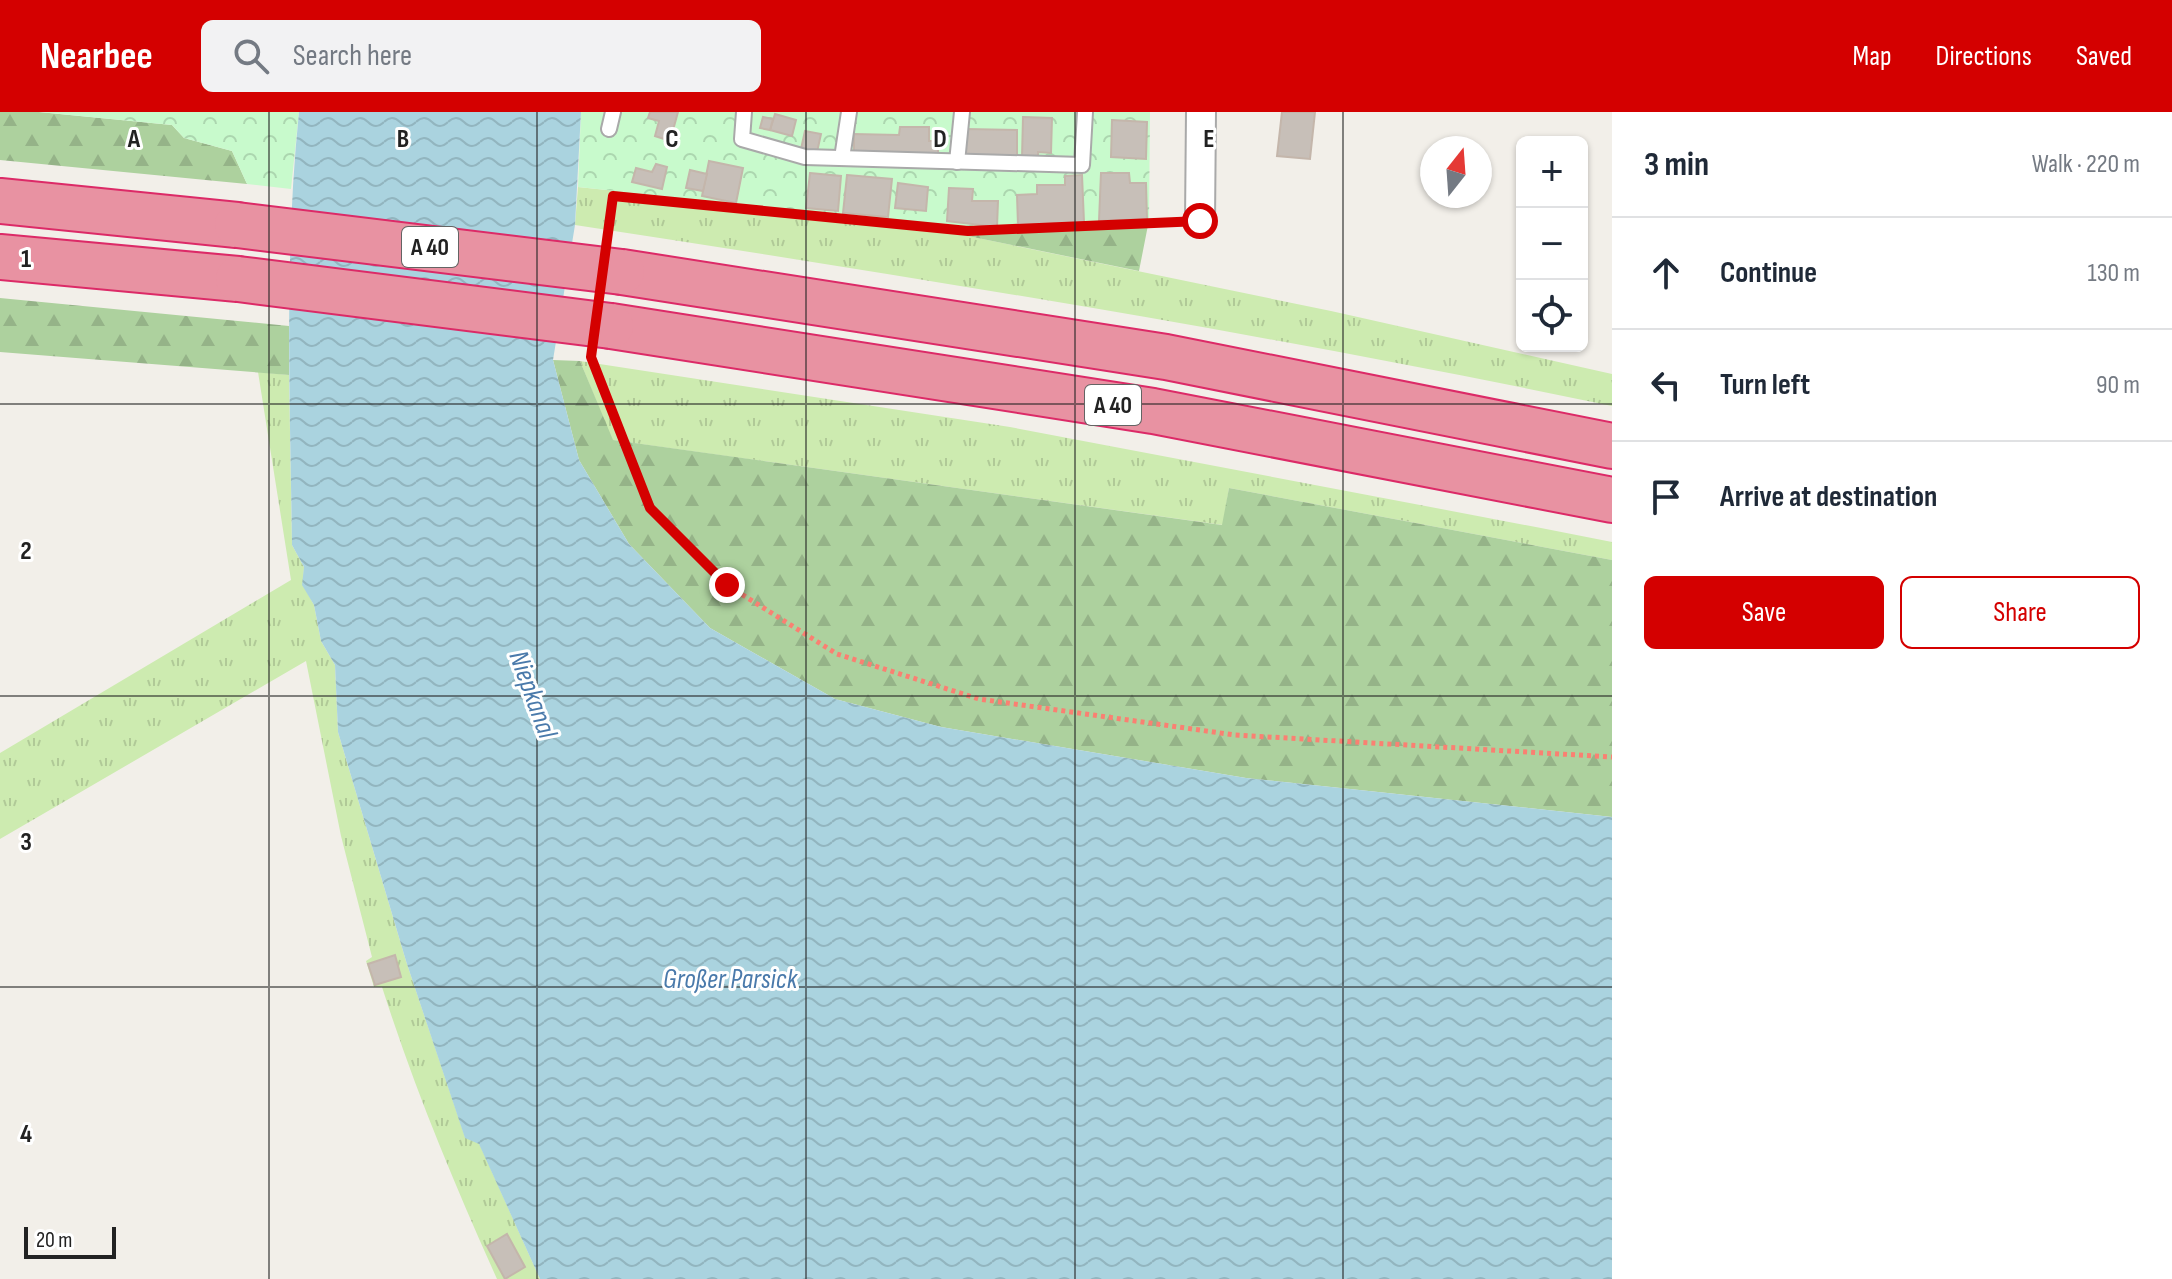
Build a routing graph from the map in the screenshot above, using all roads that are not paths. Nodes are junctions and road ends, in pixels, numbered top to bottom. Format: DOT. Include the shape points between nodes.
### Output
graph roads {
  1 [pos="613,112"];
  2 [pos="744,112"];
  3 [pos="849,112"];
  4 [pos="962,112"];
  5 [pos="1085,112"];
  6 [pos="1201,112"];
  7 [pos="609,129"];
  8 [pos="842,158"];
  9 [pos="957,162"];
  10 [pos="0,201"];
  11 [pos="1200,221"];
  12 [pos="0,257"];
  13 [pos="1612,446"];
  14 [pos="1612,500"];
  1 -- 7 [label="lane"];
  2 -- 8 [label="lane" via="742,139 805,157"];
  3 -- 8 [label="lane"];
  4 -- 9 [label="lane"];
  5 -- 9 [label="lane" via="1082,165"];
  6 -- 11 [label="street"];
  8 -- 9 [label="lane"];
  10 -- 13 [label="highway, A 40, bridge" via="614,256 1166,357"];
  12 -- 14 [label="highway, A 40, bridge" via="238,279 1153,411"];
}
